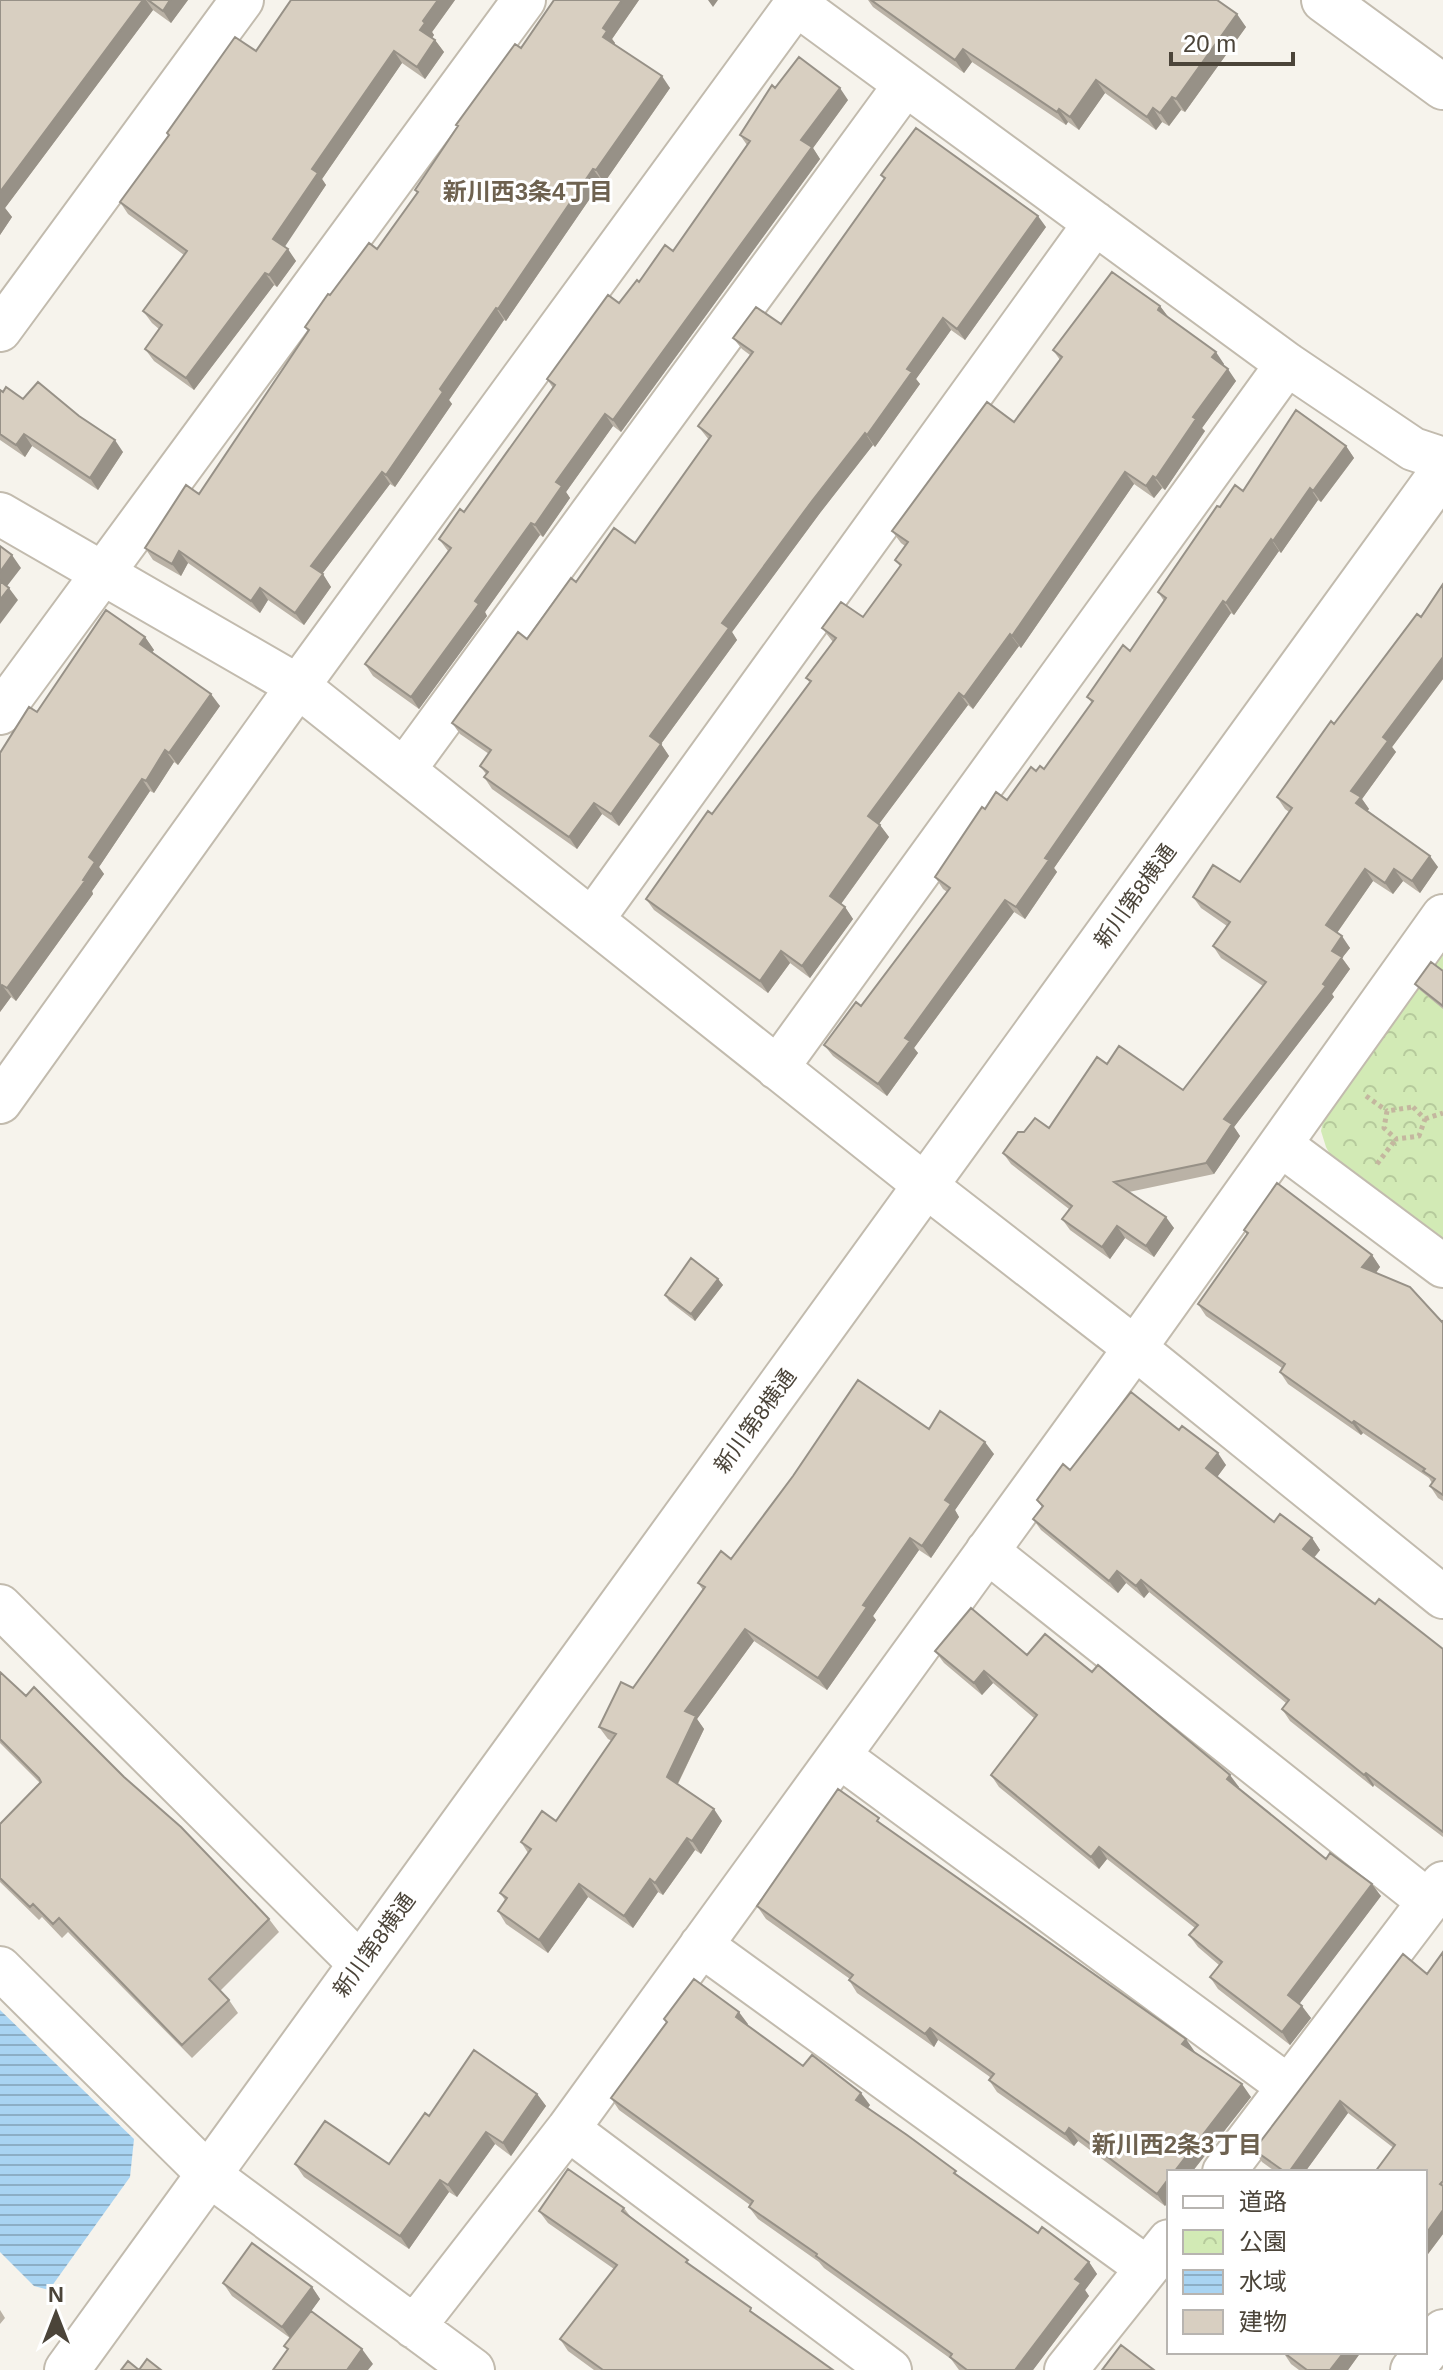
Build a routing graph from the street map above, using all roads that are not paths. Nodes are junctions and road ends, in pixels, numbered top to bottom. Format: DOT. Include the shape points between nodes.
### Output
graph roads {
  1 [pos="242,0"];
  2 [pos="524,0"];
  3 [pos="1324,0"];
  4 [pos="797,2"];
  5 [pos="1440,79"];
  6 [pos="905,85"];
  7 [pos="1095,223"];
  8 [pos="0,330"];
  9 [pos="1287,364"];
  10 [pos="1443,459"];
  11 [pos="1443,471"];
  12 [pos="0,514"];
  13 [pos="101,573"];
  14 [pos="298,686"];
  15 [pos="0,713"];
  16 [pos="404,770"];
  17 [pos="1443,916"];
  18 [pos="592,920"];
  19 [pos="777,1068"];
  20 [pos="0,1102"];
  21 [pos="1281,1145"];
  22 [pos="926,1186"];
  23 [pos="1443,1266"];
  24 [pos="1135,1348"];
  25 [pos="987,1551"];
  26 [pos="1443,1597"];
  27 [pos="0,1606"];
  28 [pos="839,1756"];
  29 [pos="1435,1892"];
  30 [pos="701,1945"];
  31 [pos="360,1964"];
  32 [pos="0,1968"];
  33 [pos="1289,2087"];
  34 [pos="568,2129"];
  35 [pos="1226,2170"];
  36 [pos="208,2174"];
  37 [pos="1158,2255"];
  38 [pos="414,2327"];
  39 [pos="451,2364"];
  40 [pos="67,2370"];
  41 [pos="890,2370"];
  42 [pos="1066,2370"];
  1 -- 8 [label="street"];
  2 -- 13 [label="street"];
  3 -- 5 [label="street"];
  4 -- 6 [label="street"];
  4 -- 14 [label="street"];
  6 -- 7 [label="street"];
  6 -- 16 [label="street"];
  7 -- 9 [label="street"];
  7 -- 18 [label="street"];
  9 -- 10 [label="street" via="1413,449"];
  9 -- 19 [label="street"];
  11 -- 22 [label="street, 新川第8横通"];
  12 -- 13 [label="street"];
  13 -- 14 [label="street"];
  13 -- 15 [label="street"];
  14 -- 16 [label="street"];
  14 -- 20 [label="street"];
  16 -- 18 [label="street"];
  17 -- 21 [label="street"];
  18 -- 19 [label="street"];
  19 -- 22 [label="street"];
  21 -- 23 [label="street"];
  21 -- 24 [label="street"];
  22 -- 24 [label="street"];
  22 -- 31 [label="street, 新川第8横通"];
  24 -- 25 [label="street"];
  24 -- 26 [label="street"];
  25 -- 28 [label="street"];
  25 -- 29 [label="street"];
  27 -- 31 [label="street"];
  28 -- 30 [label="street"];
  28 -- 33 [label="street"];
  29 -- 33 [label="street"];
  30 -- 34 [label="street"];
  30 -- 37 [label="street"];
  31 -- 36 [label="street, 新川第8横通"];
  32 -- 36 [label="street"];
  33 -- 35 [label="street"];
  34 -- 38 [label="street"];
  34 -- 41 [label="street"];
  36 -- 38 [label="street"];
  36 -- 40 [label="street, 新川第8横通"];
  37 -- 42 [label="street"];
  38 -- 39 [label="street"];
}
